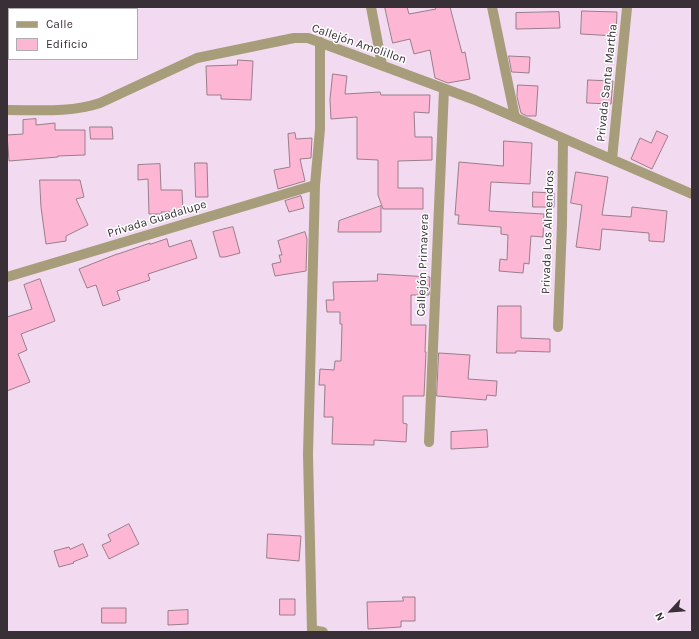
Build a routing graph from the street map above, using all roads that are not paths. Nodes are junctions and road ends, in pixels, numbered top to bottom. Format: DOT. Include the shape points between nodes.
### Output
graph roads {
  1 [pos="371,7"];
  2 [pos="492,7"];
  3 [pos="627,8"];
  4 [pos="320,42"];
  5 [pos="382,66"];
  6 [pos="444,89"];
  7 [pos="7,110"];
  8 [pos="514,118"];
  9 [pos="563,139"];
  10 [pos="612,159"];
  11 [pos="315,185"];
  12 [pos="692,194"];
  13 [pos="7,277"];
  14 [pos="558,326"];
  15 [pos="428,442"];
  16 [pos="312,631"];
  17 [pos="323,632"];
  1 -- 5 [label="street"];
  2 -- 8 [label="street"];
  3 -- 10 [label="street, Privada Santa Martha"];
  4 -- 5 [label="street, Callejón Amolillon"];
  4 -- 7 [label="street, Callejón Amolillon" via="308,38 294,38 197,58 88,107 65,110"];
  4 -- 11 [label="street" via="320,129"];
  5 -- 6 [label="street, Callejón Amolillon"];
  6 -- 8 [label="street, Callejón Amolillon"];
  6 -- 15 [label="street, Callejón Primavera"];
  8 -- 9 [label="street, Callejón Amolillon"];
  9 -- 10 [label="street, Callejón Amolillon"];
  9 -- 14 [label="street, Privada Los Almendros"];
  10 -- 12 [label="street, Callejón Amolillon"];
  11 -- 13 [label="street, Privada Guadalupe"];
  11 -- 16 [label="street" via="308,454"];
  16 -- 17 [label="street"];
}
